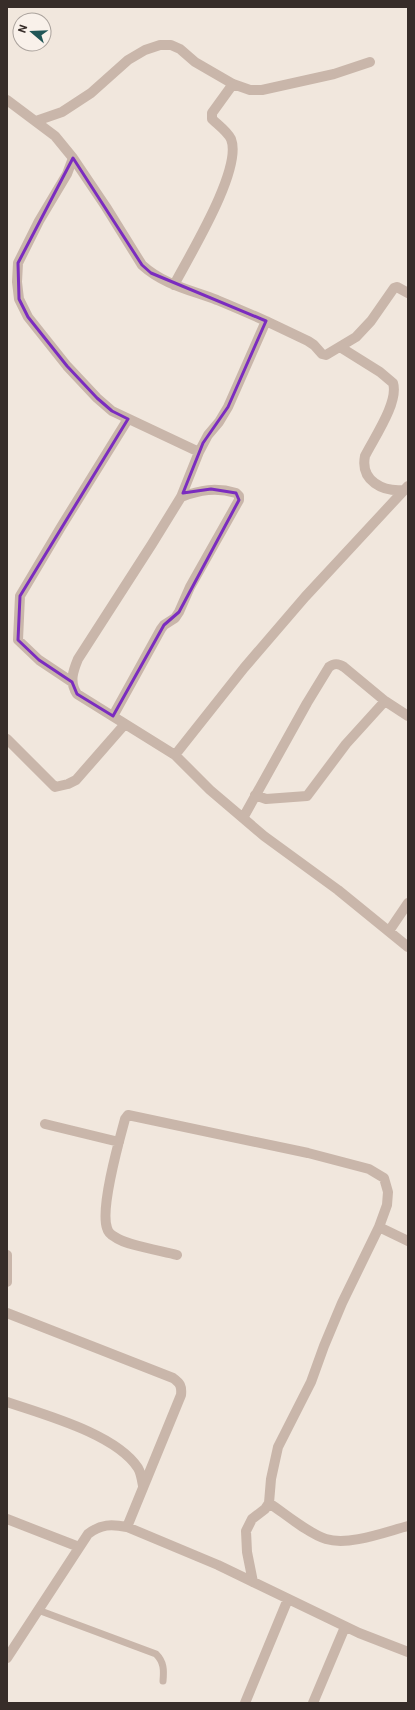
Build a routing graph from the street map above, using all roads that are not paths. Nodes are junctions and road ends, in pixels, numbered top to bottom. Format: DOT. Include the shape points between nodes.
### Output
graph roads {
  1 [pos="370,62"];
  2 [pos="233,84"];
  3 [pos="7,100"];
  4 [pos="36,121"];
  5 [pos="73,158"];
  6 [pos="174,285"];
  7 [pos="408,293"];
  8 [pos="266,321"];
  9 [pos="340,348"];
  10 [pos="128,418"];
  11 [pos="199,452"];
  12 [pos="406,488"];
  13 [pos="181,497"];
  14 [pos="72,682"];
  15 [pos="385,701"];
  16 [pos="113,716"];
  17 [pos="408,716"];
  18 [pos="125,724"];
  19 [pos="7,739"];
  20 [pos="174,755"];
  21 [pos="255,795"];
  22 [pos="243,818"];
  23 [pos="408,903"];
  24 [pos="389,931"];
  25 [pos="408,947"];
  26 [pos="45,1124"];
  27 [pos="119,1142"];
  28 [pos="379,1227"];
  29 [pos="408,1241"];
  30 [pos="7,1255"];
  31 [pos="177,1255"];
  32 [pos="7,1282"];
  33 [pos="7,1313"];
  34 [pos="7,1402"];
  35 [pos="143,1486"];
  36 [pos="269,1503"];
  37 [pos="7,1519"];
  38 [pos="408,1526"];
  39 [pos="127,1527"];
  40 [pos="79,1547"];
  41 [pos="253,1582"];
  42 [pos="288,1599"];
  43 [pos="38,1610"];
  44 [pos="345,1627"];
  45 [pos="408,1652"];
  46 [pos="7,1658"];
  47 [pos="163,1681"];
  48 [pos="245,1703"];
  49 [pos="313,1703"];
  1 -- 2 [label="street" via="334,74 262,90 250,90"];
  2 -- 4 [label="street" via="194,62 180,49 160,45 128,60 91,93 62,112"];
  2 -- 6 [label="street" via="211,116 228,134 232,144 233,153 226,182"];
  3 -- 4 [label="street"];
  4 -- 5 [label="street" via="55,136"];
  5 -- 6 [label="street" via="142,265 151,273"];
  5 -- 10 [label="street" via="67,174 18,263 19,299 28,317 72,372 112,411"];
  6 -- 8 [label="street" via="218,300"];
  7 -- 9 [label="street" via="394,288 371,321 356,337"];
  8 -- 9 [label="street" via="308,340 324,355"];
  8 -- 11 [label="street" via="228,407"];
  9 -- 12 [label="street" via="380,372 393,383 392,406 365,456 364,464 367,475 378,485 396,491"];
  10 -- 11 [label="street"];
  10 -- 14 [label="street" via="20,596 18,640 39,660"];
  11 -- 13 [label="street"];
  12 -- 20 [label="street" via="305,597"];
  13 -- 14 [label="street" via="78,659"];
  13 -- 16 [label="street" via="211,489 236,493 239,500 190,587 179,612 161,629"];
  14 -- 16 [label="street" via="77,694"];
  15 -- 17 [label="street"];
  15 -- 21 [label="street" via="346,744 307,796 266,799"];
  15 -- 21 [label="street" via="344,667 332,664"];
  16 -- 18 [label="street"];
  18 -- 19 [label="street" via="76,780 55,787"];
  18 -- 20 [label="street"];
  20 -- 22 [label="street"];
  21 -- 22 [label="street"];
  22 -- 24 [label="street"];
  23 -- 24 [label="street"];
  24 -- 25 [label="street"];
  26 -- 27 [label="street"];
  27 -- 28 [label="street" via="125,1119 131,1115 308,1153 369,1169 384,1178 388,1192 387,1205"];
  27 -- 31 [label="street" via="106,1208 107,1228 119,1240"];
  28 -- 29 [label="street"];
  28 -- 36 [label="street" via="342,1302 311,1382 278,1447"];
  30 -- 32 [label="street"];
  33 -- 35 [label="street" via="173,1378 180,1383 181,1395"];
  34 -- 35 [label="street" via="95,1435 117,1448 131,1459 139,1470"];
  35 -- 39 [label="street"];
  36 -- 38 [label="street" via="319,1536 337,1541 350,1541"];
  36 -- 41 [label="street" via="252,1519 246,1531"];
  37 -- 40 [label="street"];
  39 -- 40 [label="street" via="112,1524 98,1528 88,1534"];
  39 -- 41 [label="street"];
  40 -- 43 [label="street"];
  41 -- 42 [label="street"];
  42 -- 44 [label="street"];
  42 -- 48 [label="street"];
  43 -- 46 [label="street"];
  43 -- 47 [label="lane" via="156,1654 164,1668"];
  44 -- 45 [label="street"];
  44 -- 49 [label="street"];
}
